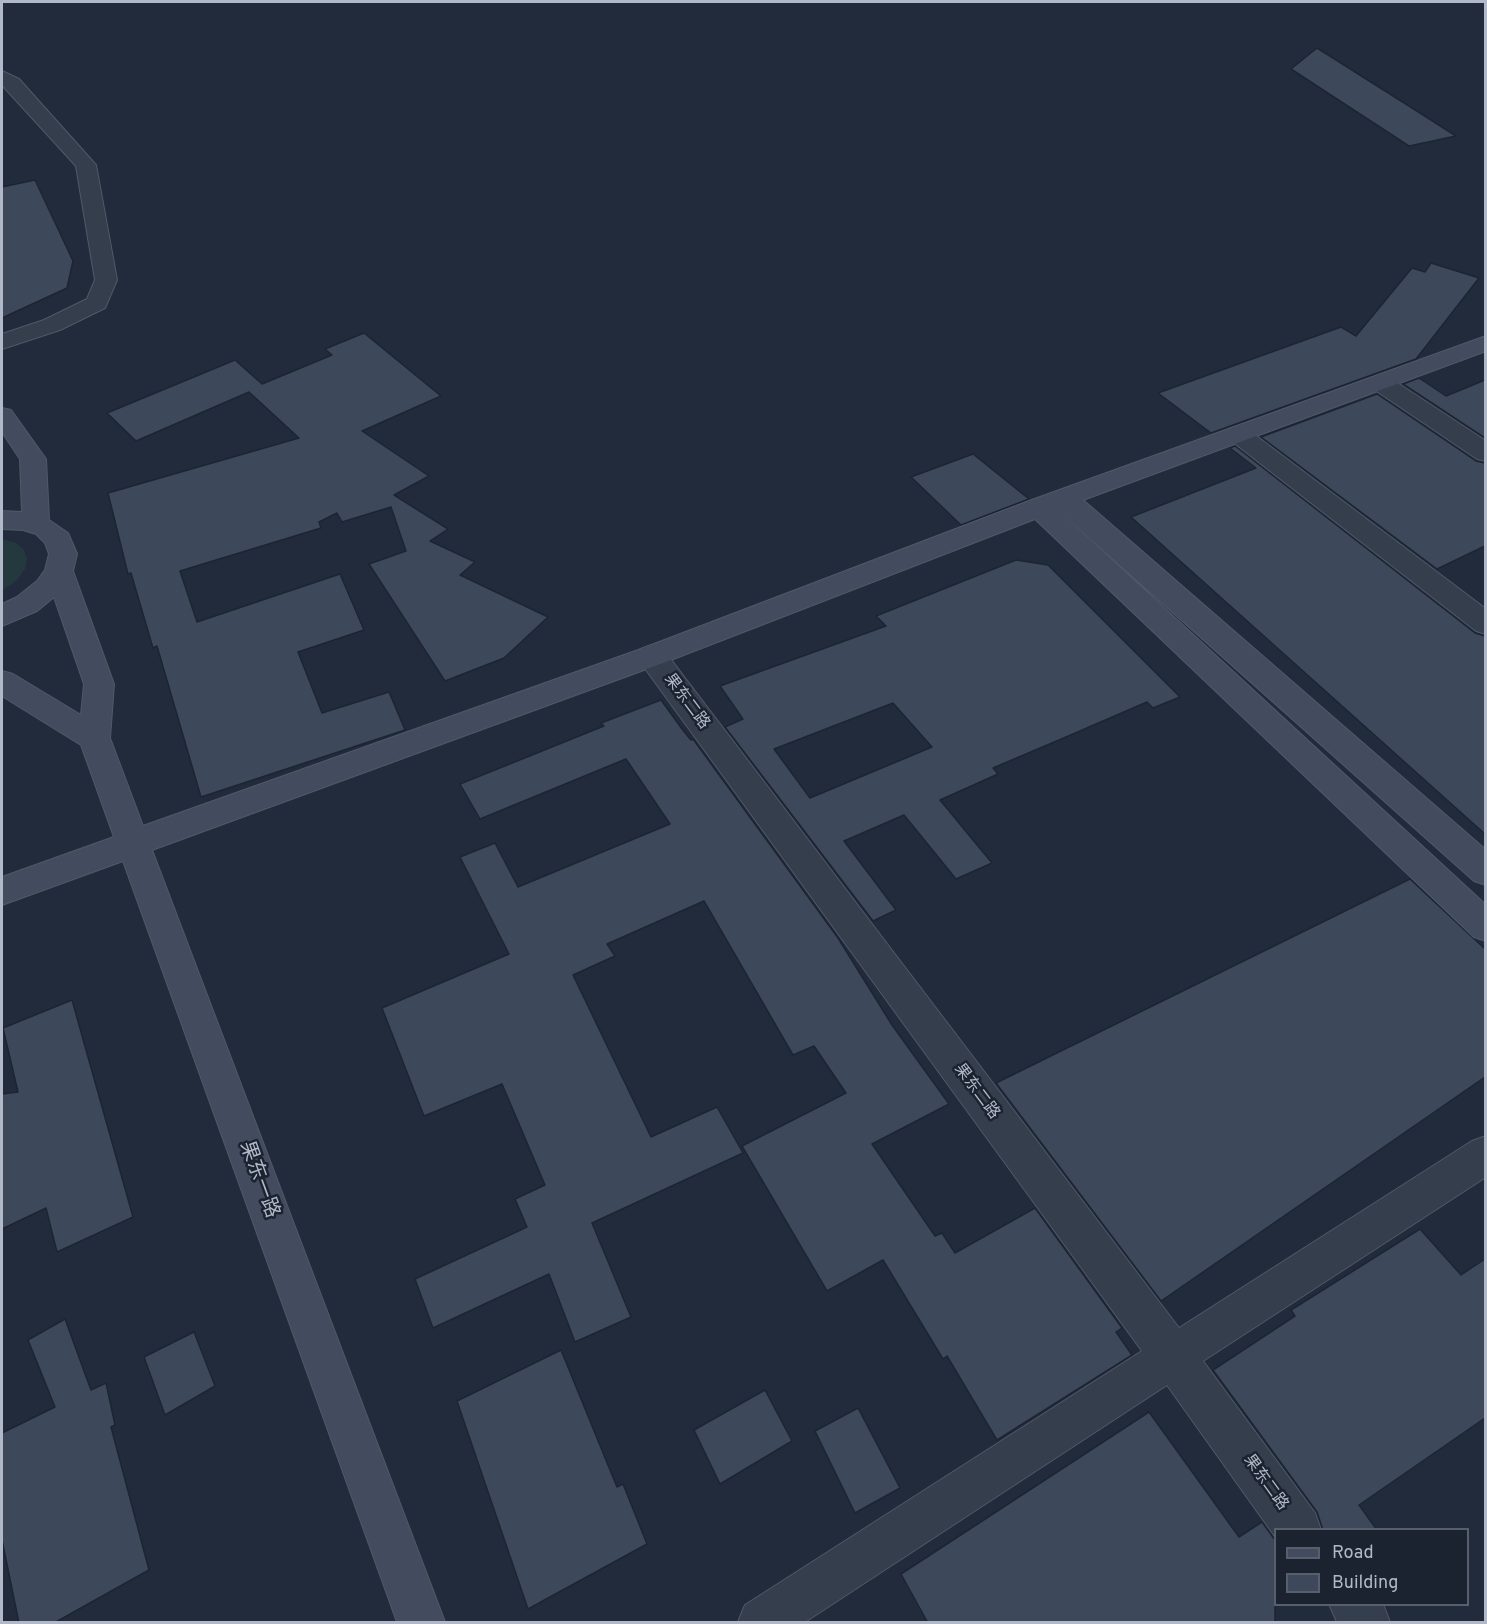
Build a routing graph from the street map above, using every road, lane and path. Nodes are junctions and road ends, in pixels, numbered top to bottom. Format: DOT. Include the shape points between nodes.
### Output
graph roads {
  1 [pos="2,77"];
  2 [pos="2,342"];
  3 [pos="1485,343"];
  4 [pos="1381,383"];
  5 [pos="2,415"];
  6 [pos="1238,434"];
  7 [pos="1485,453"];
  8 [pos="1052,502"];
  9 [pos="2,520"];
  10 [pos="36,525"];
  11 [pos="59,571"];
  12 [pos="2,616"];
  13 [pos="1485,624"];
  14 [pos="652,656"];
  15 [pos="2,682"];
  16 [pos="94,738"];
  17 [pos="134,844"];
  18 [pos="1485,871"];
  19 [pos="2,891"];
  20 [pos="1485,927"];
  21 [pos="1485,1154"];
  22 [pos="1172,1355"];
  23 [pos="1297,1528"];
  24 [pos="1354,1606"];
  25 [pos="421,1623"];
  26 [pos="762,1623"];
  27 [pos="1366,1623"];
  1 -- 2 [label="street" via="12,83 86,165 106,280 97,303 52,325"];
  3 -- 4 [label="street"];
  4 -- 6 [label="street"];
  4 -- 7 [label="street"];
  5 -- 10 [label="street" via="33,459"];
  6 -- 8 [label="street"];
  6 -- 13 [label="street"];
  8 -- 14 [label="street"];
  8 -- 18 [label="street"];
  8 -- 20 [label="street"];
  9 -- 10 [label="street"];
  10 -- 11 [label="street" via="58,539 63,554"];
  11 -- 12 [label="street" via="48,588"];
  11 -- 16 [label="street" via="99,684"];
  14 -- 17 [label="street"];
  14 -- 22 [label="street, 果东二路"];
  15 -- 16 [label="street"];
  16 -- 17 [label="street, 果东一路"];
  17 -- 19 [label="street"];
  17 -- 25 [label="street, 果东一路"];
  21 -- 22 [label="street"];
  22 -- 23 [label="street, 果东二路"];
  22 -- 26 [label="street"];
  24 -- 27 [label="street"];
}
